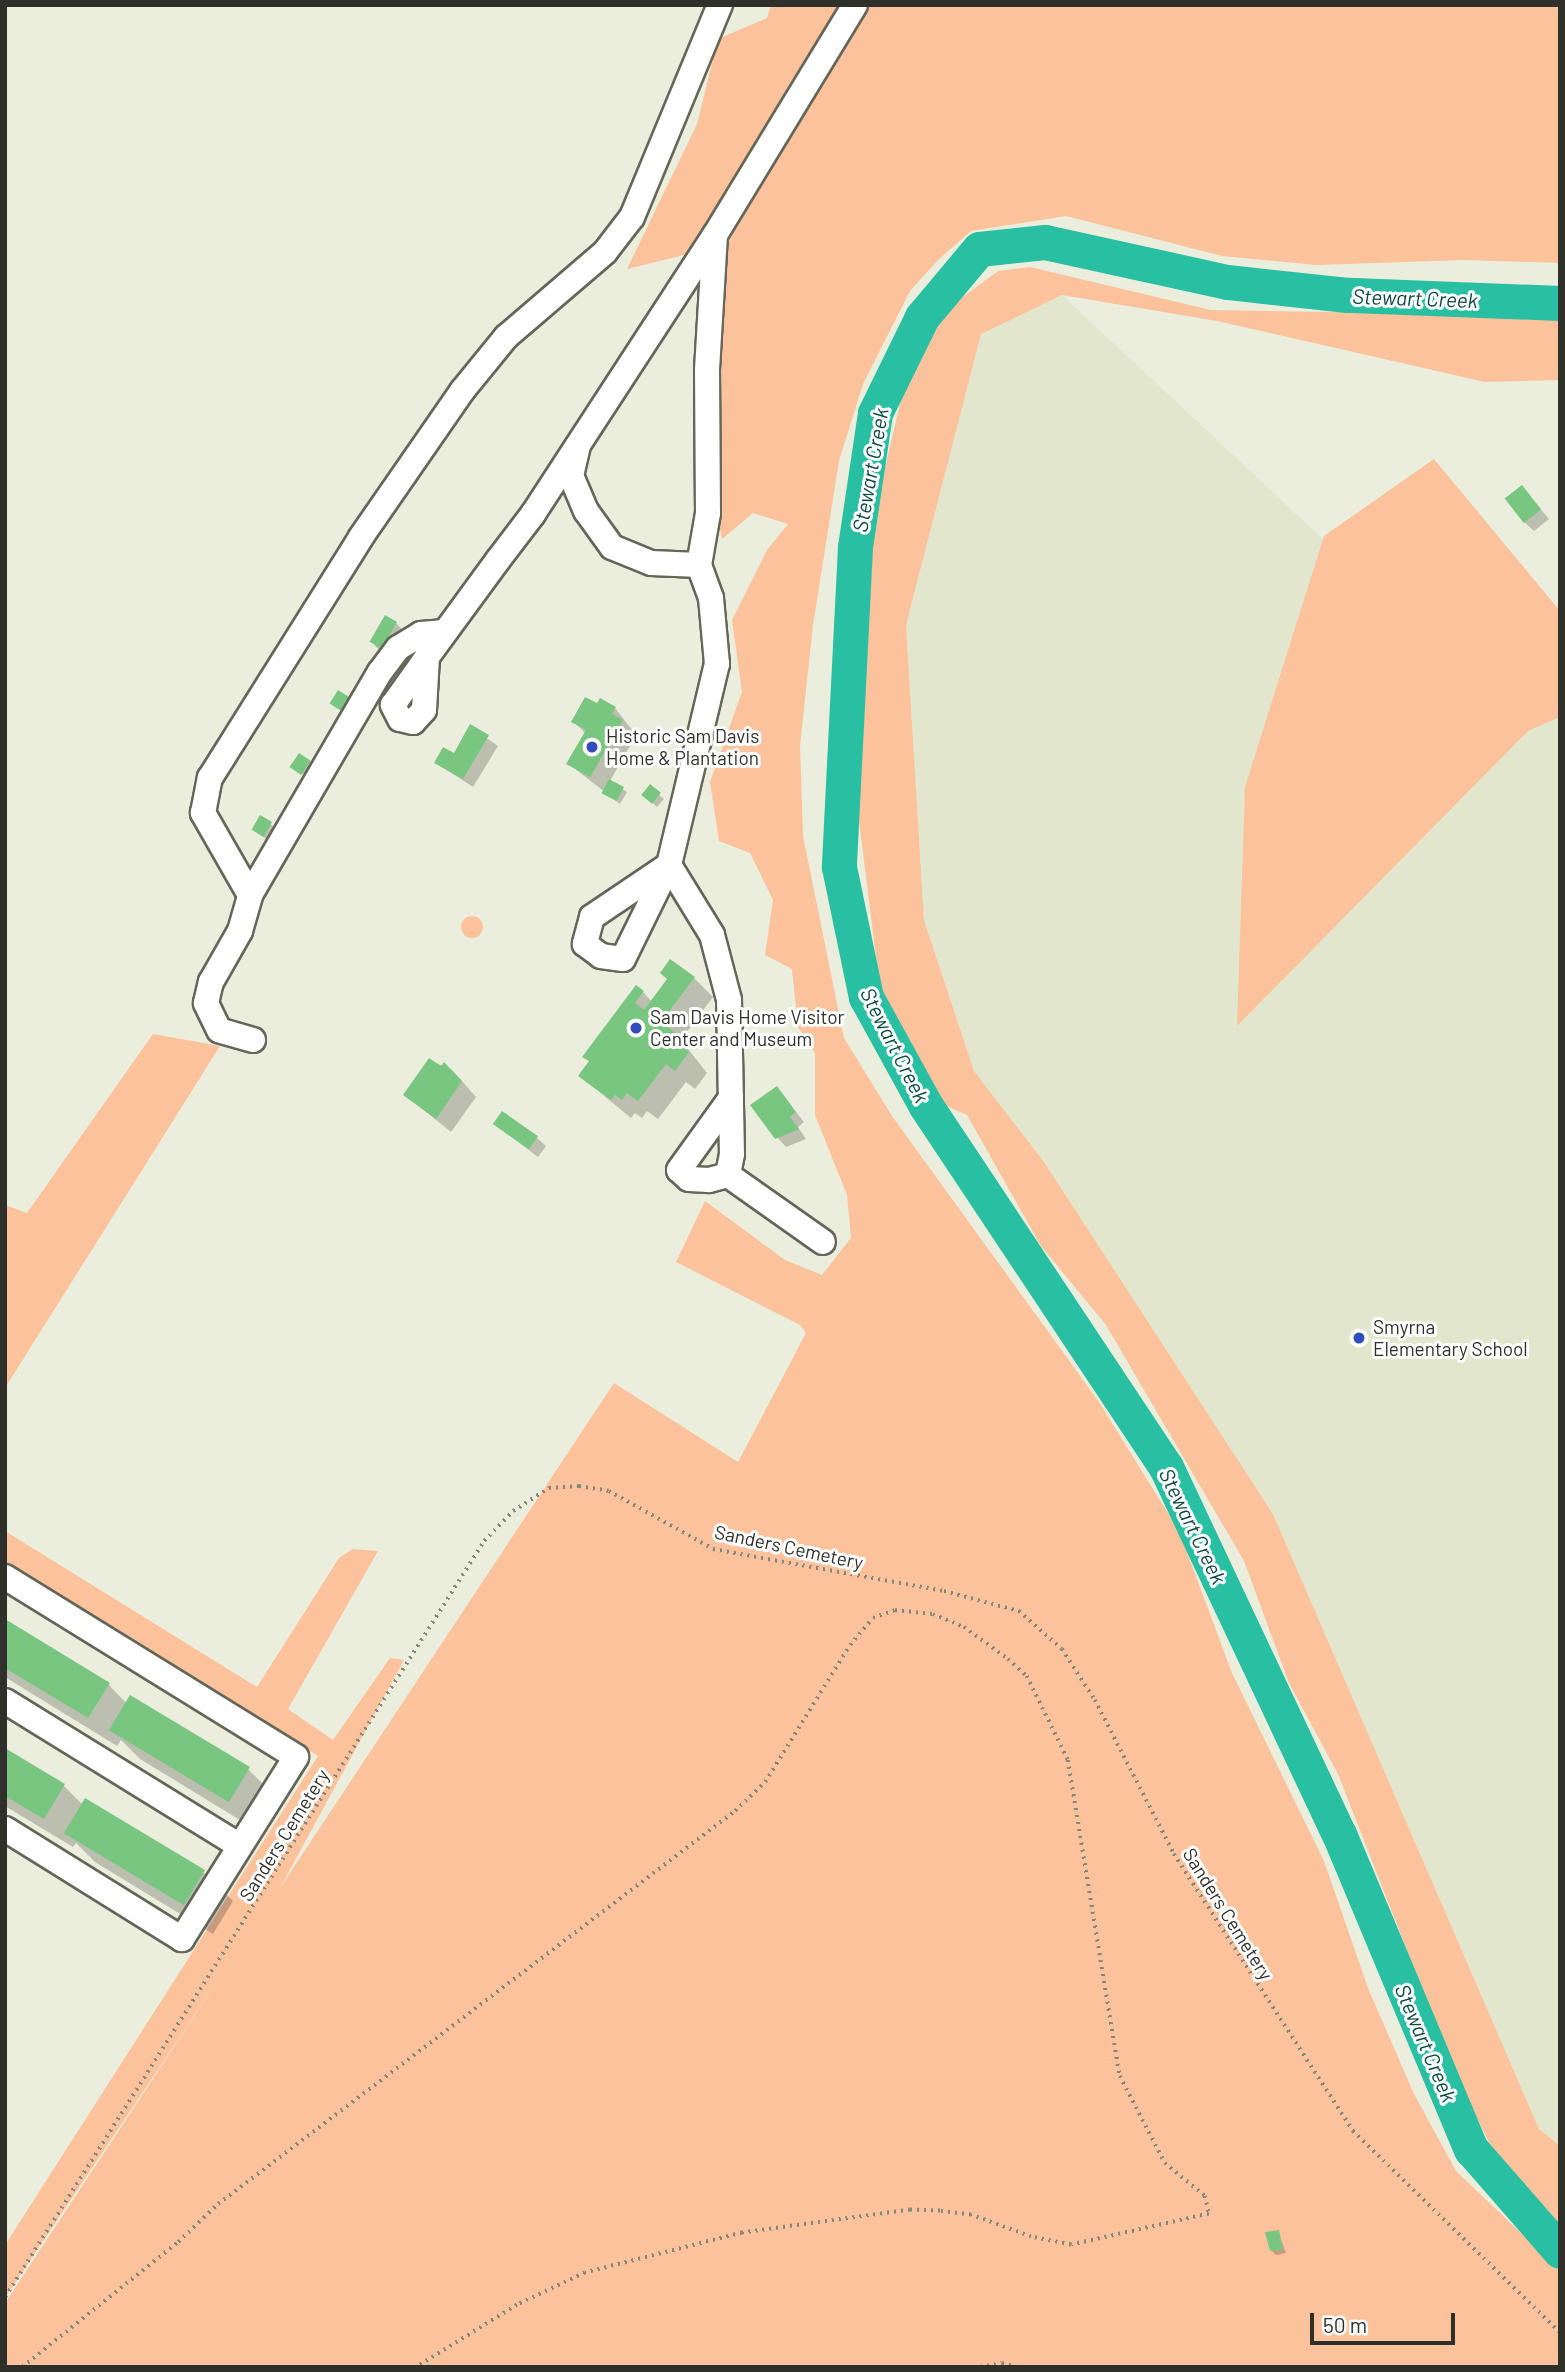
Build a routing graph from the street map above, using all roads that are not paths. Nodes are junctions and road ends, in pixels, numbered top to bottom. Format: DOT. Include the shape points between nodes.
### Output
graph roads {
  1 [pos="720,5"];
  2 [pos="855,5"];
  3 [pos="715,234"];
  4 [pos="578,446"];
  5 [pos="699,565"];
  6 [pos="445,632"];
  7 [pos="393,705"];
  8 [pos="250,895"];
  9 [pos="253,1040"];
  10 [pos="732,1098"];
  11 [pos="728,1175"];
  12 [pos="823,1242"];
  13 [pos="5,1577"];
  14 [pos="5,1701"];
  15 [pos="5,1829"];
  16 [pos="240,1846"];
  1 -- 8 [label="street" via="632,217 605,252 506,337 462,391 361,537 210,778 204,813"];
  2 -- 3 [label="street"];
  3 -- 4 [label="street"];
  3 -- 5 [label="street" via="706,371 708,513"];
  4 -- 5 [label="street" via="571,476 586,511 612,547 651,563"];
  4 -- 6 [label="street"];
  5 -- 10 [label="street" via="711,598 717,664 669,865 715,948 729,1000"];
  6 -- 7 [label="street"];
  6 -- 8 [label="street" via="421,634 398,648"];
  8 -- 9 [label="street" via="240,932 211,982 206,1003 219,1030"];
  10 -- 11 [label="street"];
  10 -- 11 [label="street" via="679,1170 689,1179 709,1181"];
  11 -- 12 [label="street"];
  13 -- 16 [label="street" via="296,1757"];
  14 -- 16 [label="street"];
  15 -- 16 [label="street" via="182,1939"];
}
